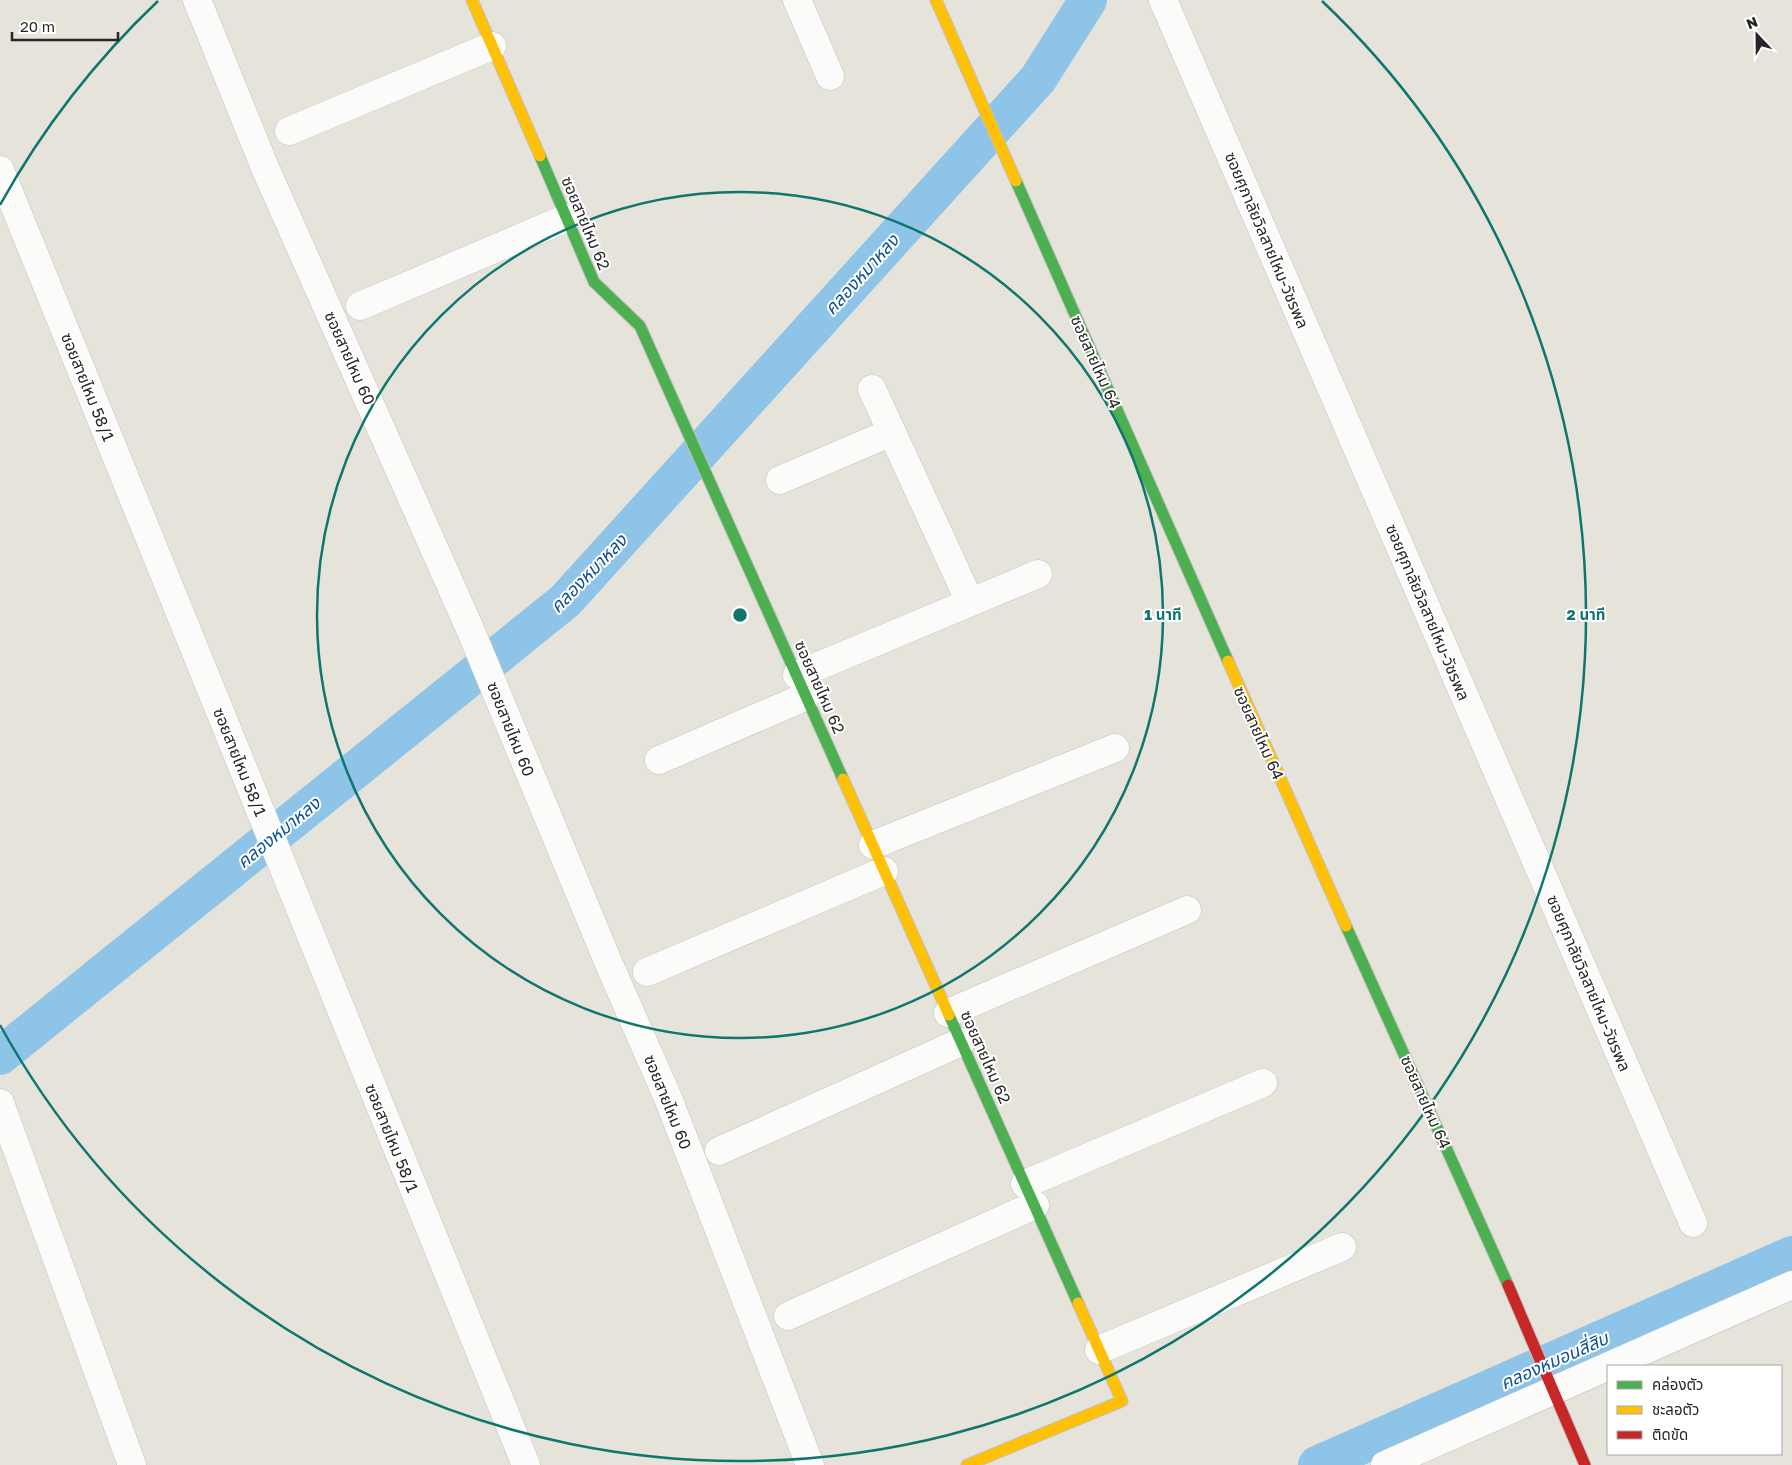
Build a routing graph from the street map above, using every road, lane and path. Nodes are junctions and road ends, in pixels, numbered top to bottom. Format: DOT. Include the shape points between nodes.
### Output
graph roads {
  1 [pos="197,0"];
  2 [pos="472,0"];
  3 [pos="797,0"];
  4 [pos="936,0"];
  5 [pos="1163,0"];
  6 [pos="492,46"];
  7 [pos="830,76"];
  8 [pos="289,131"];
  9 [pos="0,170"];
  10 [pos="566,218"];
  11 [pos="360,306"];
  12 [pos="872,389"];
  13 [pos="892,432"];
  14 [pos="780,480"];
  15 [pos="1038,574"];
  16 [pos="970,602"];
  17 [pos="802,686"];
  18 [pos="1115,748"];
  19 [pos="659,760"];
  20 [pos="873,846"];
  21 [pos="884,870"];
  22 [pos="1187,910"];
  23 [pos="647,972"];
  24 [pos="948,1013"];
  25 [pos="961,1042"];
  26 [pos="1263,1083"];
  27 [pos="0,1103"];
  28 [pos="719,1151"];
  29 [pos="1030,1195"];
  30 [pos="1693,1223"];
  31 [pos="1342,1246"];
  32 [pos="1792,1285"];
  33 [pos="788,1316"];
  34 [pos="1099,1350"];
  35 [pos="1551,1383"];
  36 [pos="132,1465"];
  37 [pos="526,1465"];
  38 [pos="810,1465"];
  39 [pos="968,1465"];
  40 [pos="1385,1465"];
  41 [pos="1585,1465"];
  1 -- 38 [label="street, ซอยสายไหม 60" via="266,170 470,628 668,1098"];
  2 -- 6 [label="street, ซอยสายไหม 62"];
  3 -- 7 [label="street"];
  4 -- 35 [label="street, ซอยสายไหม 64"];
  5 -- 30 [label="street, ซอยศุภาลัยวิลสายไหม-วัชรพล"];
  6 -- 8 [label="street"];
  6 -- 10 [label="street, ซอยสายไหม 62"];
  9 -- 37 [label="street, ซอยสายไหม 58/1"];
  10 -- 11 [label="street"];
  10 -- 17 [label="street, ซอยสายไหม 62" via="594,282 640,326"];
  12 -- 13 [label="street"];
  13 -- 14 [label="street"];
  13 -- 16 [label="street"];
  15 -- 16 [label="street"];
  16 -- 17 [label="street"];
  17 -- 19 [label="street"];
  17 -- 20 [label="street, ซอยสายไหม 62"];
  18 -- 20 [label="street"];
  20 -- 21 [label="street, ซอยสายไหม 62"];
  21 -- 23 [label="street"];
  21 -- 24 [label="street, ซอยสายไหม 62"];
  22 -- 24 [label="street"];
  24 -- 25 [label="street, ซอยสายไหม 62"];
  25 -- 28 [label="street"];
  25 -- 29 [label="street, ซอยสายไหม 62"];
  26 -- 29 [label="street"];
  27 -- 36 [label="street"];
  29 -- 33 [label="street"];
  29 -- 34 [label="street, ซอยสายไหม 62"];
  31 -- 34 [label="street"];
  32 -- 35 [label="street"];
  34 -- 39 [label="street, ซอยสายไหม 62" via="1122,1401"];
  35 -- 40 [label="street"];
  35 -- 41 [label="street, ซอยสายไหม 64"];
}
